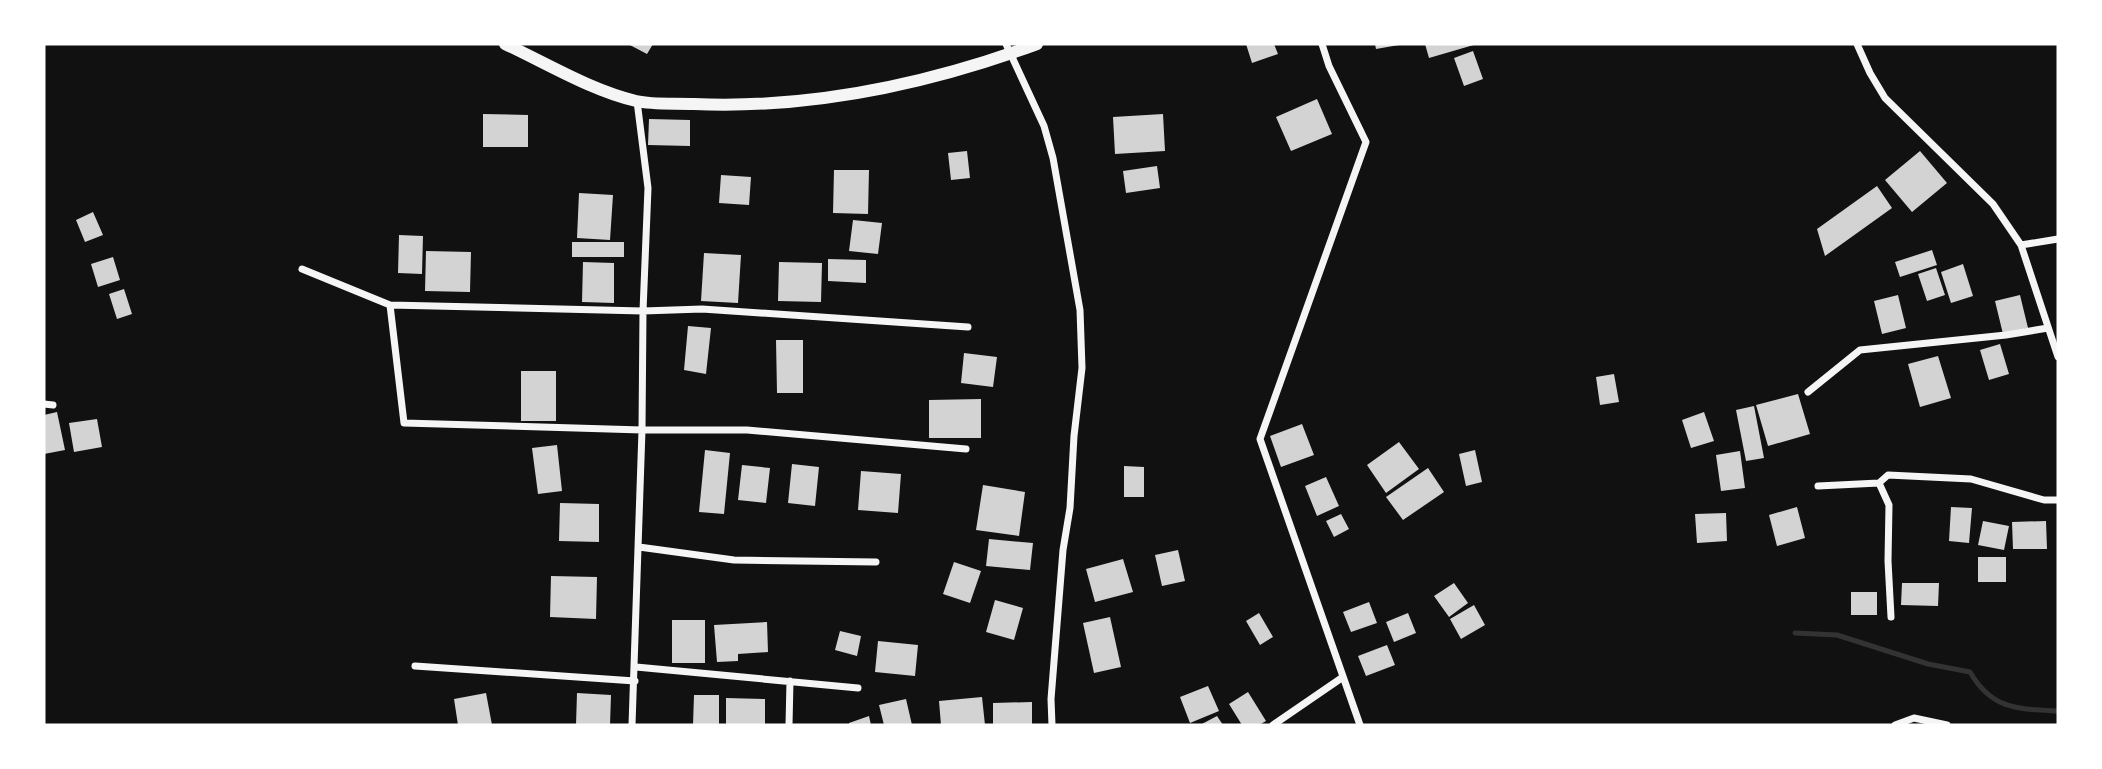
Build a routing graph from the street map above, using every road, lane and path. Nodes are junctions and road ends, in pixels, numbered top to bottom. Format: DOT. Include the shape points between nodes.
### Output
graph roads {
  1 [pos="505,44"];
  2 [pos="1037,44"];
  3 [pos="1322,44"];
  4 [pos="1857,44"];
  5 [pos="1008,49"];
  6 [pos="637,101"];
  7 [pos="2058,239"];
  8 [pos="2021,245"];
  9 [pos="302,269"];
  10 [pos="390,304"];
  11 [pos="642,311"];
  12 [pos="968,327"];
  13 [pos="2048,328"];
  14 [pos="2058,357"];
  15 [pos="1808,392"];
  16 [pos="44,404"];
  17 [pos="53,405"];
  18 [pos="642,430"];
  19 [pos="967,449"];
  20 [pos="1880,483"];
  21 [pos="1818,486"];
  22 [pos="2058,500"];
  23 [pos="639,547"];
  24 [pos="876,562"];
  25 [pos="1891,617"];
  26 [pos="415,666"];
  27 [pos="636,667"];
  28 [pos="1343,677"];
  29 [pos="635,681"];
  30 [pos="790,681"];
  31 [pos="858,688"];
  32 [pos="632,725"];
  33 [pos="789,725"];
  34 [pos="1052,725"];
  35 [pos="1273,725"];
  36 [pos="1360,725"];
  37 [pos="1895,725"];
  38 [pos="1947,725"];
  1 -- 6 [label="street" via="584,82"];
  2 -- 5 [label="street"];
  3 -- 28 [label="street" via="1366,142 1260,439"];
  4 -- 8 [label="street" via="1885,98 1993,204"];
  5 -- 6 [label="street" via="894,88 774,103"];
  5 -- 34 [label="street" via="1044,126 1053,158 1080,310 1082,368 1063,551"];
  6 -- 11 [label="street" via="648,188"];
  7 -- 8 [label="street"];
  8 -- 13 [label="street"];
  9 -- 10 [label="street"];
  10 -- 11 [label="street"];
  10 -- 18 [label="street" via="404,423"];
  11 -- 12 [label="street" via="758,311"];
  11 -- 18 [label="street"];
  13 -- 14 [label="street"];
  13 -- 15 [label="street" via="1860,350"];
  16 -- 17 [label="street"];
  18 -- 19 [label="street" via="747,430"];
  18 -- 23 [label="street"];
  20 -- 21 [label="street"];
  20 -- 22 [label="street" via="1888,475 1971,479"];
  20 -- 25 [label="street" via="1889,505"];
  23 -- 24 [label="street" via="734,559"];
  23 -- 27 [label="street"];
  26 -- 29 [label="street"];
  27 -- 29 [label="street"];
  27 -- 30 [label="street"];
  28 -- 35 [label="street"];
  28 -- 36 [label="street"];
  29 -- 32 [label="street"];
  30 -- 31 [label="street"];
  30 -- 33 [label="street"];
  37 -- 38 [label="street" via="1914,718"];
}
